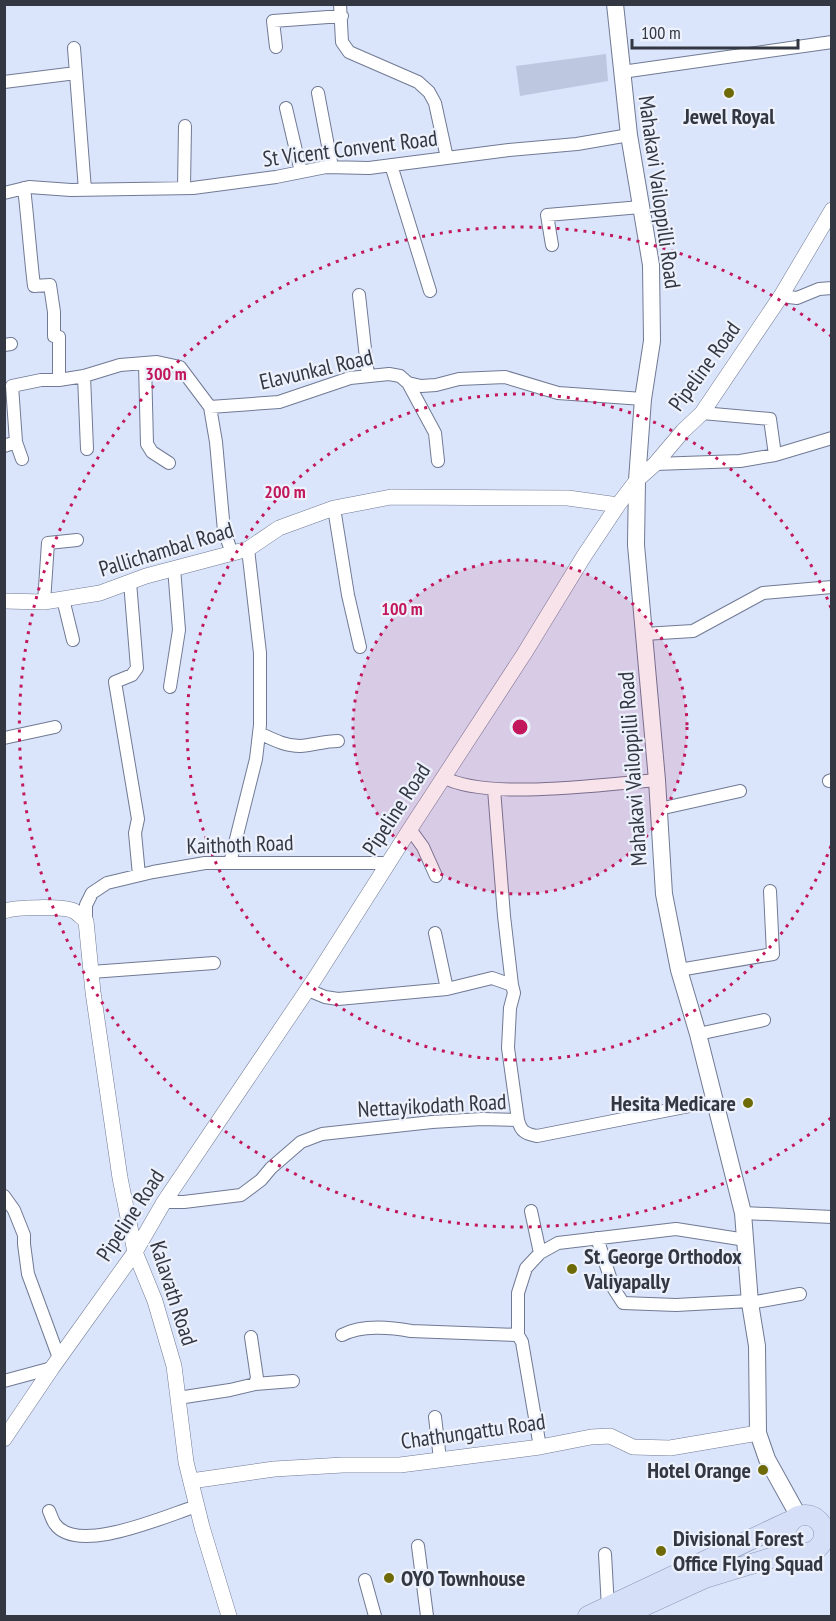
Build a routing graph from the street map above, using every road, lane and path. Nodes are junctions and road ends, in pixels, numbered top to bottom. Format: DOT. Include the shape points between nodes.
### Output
graph roads {
  1 [pos="615,4"];
  2 [pos="341,10"];
  3 [pos="831,42"];
  4 [pos="276,47"];
  5 [pos="74,48"];
  6 [pos="622,72"];
  7 [pos="76,73"];
  8 [pos="4,82"];
  9 [pos="318,93"];
  10 [pos="286,108"];
  11 [pos="185,126"];
  12 [pos="629,135"];
  13 [pos="447,158"];
  14 [pos="391,165"];
  15 [pos="332,167"];
  16 [pos="302,172"];
  17 [pos="184,187"];
  18 [pos="24,188"];
  19 [pos="85,190"];
  20 [pos="4,193"];
  21 [pos="641,207"];
  22 [pos="831,210"];
  23 [pos="552,245"];
  24 [pos="831,288"];
  25 [pos="430,291"];
  26 [pos="359,295"];
  27 [pos="781,296"];
  28 [pos="145,364"];
  29 [pos="84,376"];
  30 [pos="368,376"];
  31 [pos="59,380"];
  32 [pos="408,383"];
  33 [pos="642,399"];
  34 [pos="210,407"];
  35 [pos="702,413"];
  36 [pos="831,438"];
  37 [pos="10,444"];
  38 [pos="87,450"];
  39 [pos="775,455"];
  40 [pos="22,459"];
  41 [pos="438,461"];
  42 [pos="169,463"];
  43 [pos="655,464"];
  44 [pos="637,480"];
  45 [pos="618,505"];
  46 [pos="334,508"];
  47 [pos="77,540"];
  48 [pos="240,551"];
  49 [pos="174,568"];
  50 [pos="130,582"];
  51 [pos="831,587"];
  52 [pos="63,599"];
  53 [pos="4,601"];
  54 [pos="44,602"];
  55 [pos="644,634"];
  56 [pos="73,640"];
  57 [pos="360,647"];
  58 [pos="170,687"];
  59 [pos="55,727"];
  60 [pos="259,733"];
  61 [pos="4,738"];
  62 [pos="338,741"];
  63 [pos="443,777"];
  64 [pos="657,780"];
  65 [pos="494,789"];
  66 [pos="740,791"];
  67 [pos="659,809"];
  68 [pos="410,828"];
  69 [pos="230,863"];
  70 [pos="388,863"];
  71 [pos="139,875"];
  72 [pos="436,876"];
  73 [pos="770,891"];
  74 [pos="4,911"];
  75 [pos="86,921"];
  76 [pos="435,933"];
  77 [pos="214,963"];
  78 [pos="679,970"];
  79 [pos="91,972"];
  80 [pos="512,985"];
  81 [pos="447,989"];
  82 [pos="308,990"];
  83 [pos="764,1020"];
  84 [pos="698,1034"];
  85 [pos="715,1101"];
  86 [pos="518,1120"];
  87 [pos="4,1196"];
  88 [pos="164,1202"];
  89 [pos="531,1211"];
  90 [pos="743,1213"];
  91 [pos="831,1217"];
  92 [pos="597,1238"];
  93 [pos="746,1240"];
  94 [pos="135,1252"];
  95 [pos="540,1253"];
  96 [pos="800,1294"];
  97 [pos="750,1302"];
  98 [pos="342,1335"];
  99 [pos="518,1335"];
  100 [pos="251,1337"];
  101 [pos="55,1363"];
  102 [pos="4,1381"];
  103 [pos="293,1381"];
  104 [pos="255,1384"];
  105 [pos="178,1398"];
  106 [pos="435,1417"];
  107 [pos="758,1433"];
  108 [pos="4,1439"];
  109 [pos="540,1447"];
  110 [pos="441,1460"];
  111 [pos="191,1481"];
  112 [pos="197,1506"];
  113 [pos="49,1511"];
  114 [pos="808,1516"];
  115 [pos="418,1546"];
  116 [pos="827,1547"];
  117 [pos="794,1551"];
  118 [pos="605,1554"];
  119 [pos="366,1580"];
  120 [pos="626,1613"];
  121 [pos="229,1617"];
  122 [pos="375,1617"];
  123 [pos="427,1617"];
  124 [pos="588,1617"];
  1 -- 6 [label="main road, Mahakavi Vailoppilli Road"];
  2 -- 4 [label="street" via="273,21"];
  2 -- 13 [label="street" via="342,42 349,52 418,82 429,92"];
  3 -- 6 [label="street"];
  5 -- 7 [label="street"];
  6 -- 12 [label="main road, Mahakavi Vailoppilli Road"];
  7 -- 8 [label="street"];
  7 -- 19 [label="street"];
  9 -- 15 [label="street"];
  10 -- 16 [label="street"];
  11 -- 17 [label="street"];
  12 -- 13 [label="street, St Vicent Convent Road"];
  12 -- 21 [label="main road, Mahakavi Vailoppilli Road"];
  13 -- 14 [label="street, St Vicent Convent Road"];
  14 -- 15 [label="street, St Vicent Convent Road"];
  14 -- 25 [label="street"];
  15 -- 16 [label="street, St Vicent Convent Road"];
  16 -- 17 [label="street, St Vicent Convent Road"];
  17 -- 19 [label="street, St Vicent Convent Road"];
  18 -- 19 [label="street, St Vicent Convent Road"];
  18 -- 20 [label="street, St Vicent Convent Road"];
  18 -- 31 [label="street" via="34,286 50,285 54,336 59,337"];
  21 -- 23 [label="street" via="548,215"];
  21 -- 33 [label="main road, Mahakavi Vailoppilli Road" via="651,265 653,318 649,370"];
  22 -- 27 [label="street, Pipeline Road"];
  24 -- 27 [label="street" via="797,298"];
  26 -- 30 [label="street"];
  27 -- 35 [label="street, Pipeline Road"];
  28 -- 29 [label="street" via="120,364"];
  28 -- 34 [label="street" via="157,362 180,367"];
  28 -- 42 [label="street" via="147,444"];
  29 -- 31 [label="street"];
  29 -- 38 [label="street"];
  30 -- 32 [label="street, Elavunkal Road" via="389,374"];
  30 -- 34 [label="street, Elavunkal Road" via="350,378 279,402"];
  31 -- 37 [label="street" via="12,386"];
  32 -- 33 [label="street, Elavunkal Road" via="436,385 505,376 558,393"];
  32 -- 41 [label="street" via="435,433"];
  33 -- 44 [label="main road, Mahakavi Vailoppilli Road"];
  34 -- 48 [label="street" via="224,531"];
  35 -- 39 [label="street" via="770,419"];
  35 -- 43 [label="street, Pipeline Road"];
  36 -- 39 [label="street"];
  37 -- 40 [label="street"];
  39 -- 43 [label="street" via="740,461"];
  43 -- 44 [label="street, Pipeline Road"];
  44 -- 45 [label="street, Pipeline Road"];
  44 -- 55 [label="main road, Mahakavi Vailoppilli Road" via="636,545"];
  45 -- 46 [label="street, Pallichambal Road" via="567,498 391,497"];
  45 -- 63 [label="street, Pipeline Road"];
  46 -- 48 [label="street, Pallichambal Road" via="279,528"];
  46 -- 57 [label="street"];
  47 -- 54 [label="street" via="48,543"];
  48 -- 49 [label="street, Pallichambal Road"];
  48 -- 60 [label="street" via="260,653"];
  49 -- 50 [label="street, Pallichambal Road"];
  49 -- 58 [label="street" via="179,630"];
  50 -- 52 [label="street, Pallichambal Road" via="100,593"];
  50 -- 71 [label="street" via="136,668 132,675 115,682 138,819 135,833"];
  51 -- 55 [label="street" via="763,593 693,631"];
  52 -- 54 [label="street, Pallichambal Road"];
  52 -- 56 [label="street"];
  53 -- 54 [label="street, Pallichambal Road"];
  55 -- 64 [label="main road, Mahakavi Vailoppilli Road"];
  59 -- 61 [label="street"];
  60 -- 62 [label="street" via="289,745"];
  60 -- 69 [label="street"];
  63 -- 65 [label="street"];
  63 -- 68 [label="street, Pipeline Road"];
  64 -- 65 [label="street"];
  64 -- 67 [label="main road, Mahakavi Vailoppilli Road"];
  65 -- 80 [label="street"];
  66 -- 67 [label="street"];
  67 -- 78 [label="main road, Mahakavi Vailoppilli Road" via="664,894"];
  68 -- 70 [label="street, Pipeline Road"];
  68 -- 72 [label="street"];
  69 -- 70 [label="street, Kaithoth Road"];
  69 -- 71 [label="street, Kaithoth Road" via="205,863"];
  70 -- 82 [label="street, Pipeline Road"];
  71 -- 75 [label="street, Kaithoth Road" via="107,883 92,893 86,905"];
  73 -- 78 [label="street" via="773,954"];
  74 -- 75 [label="street" via="73,910"];
  75 -- 79 [label="street, Kalavath Road"];
  76 -- 81 [label="street"];
  77 -- 79 [label="street"];
  78 -- 84 [label="main road, Mahakavi Vailoppilli Road"];
  79 -- 94 [label="street, Kalavath Road" via="120,1178"];
  80 -- 81 [label="street" via="492,978"];
  80 -- 86 [label="street" via="508,1048"];
  81 -- 82 [label="street" via="338,999"];
  82 -- 88 [label="street, Pipeline Road"];
  83 -- 84 [label="street"];
  84 -- 85 [label="main road, Mahakavi Vailoppilli Road"];
  85 -- 86 [label="street, Nettayikodath Road" via="537,1136 526,1134"];
  85 -- 90 [label="main road, Mahakavi Vailoppilli Road"];
  86 -- 88 [label="street, Nettayikodath Road" via="421,1123 322,1134 301,1142 241,1195"];
  87 -- 101 [label="street" via="24,1235 28,1274"];
  88 -- 94 [label="street, Pipeline Road"];
  89 -- 95 [label="street"];
  90 -- 91 [label="street"];
  90 -- 93 [label="main road, Mahakavi Vailoppilli Road"];
  92 -- 93 [label="street" via="676,1229"];
  92 -- 95 [label="street" via="558,1243"];
  92 -- 97 [label="street" via="614,1289 623,1303"];
  93 -- 97 [label="main road, Mahakavi Vailoppilli Road"];
  94 -- 101 [label="street, Pipeline Road"];
  94 -- 105 [label="street, Kalavath Road" via="174,1366"];
  95 -- 99 [label="street" via="526,1268 518,1293"];
  96 -- 97 [label="street"];
  97 -- 107 [label="main road, Mahakavi Vailoppilli Road" via="756,1346"];
  98 -- 99 [label="street" via="368,1328 398,1328"];
  99 -- 109 [label="street"];
  100 -- 104 [label="street"];
  101 -- 102 [label="street"];
  101 -- 108 [label="street, Pipeline Road"];
  103 -- 104 [label="street"];
  104 -- 105 [label="street"];
  105 -- 111 [label="street, Kalavath Road"];
  106 -- 110 [label="street"];
  107 -- 109 [label="street, Chathungattu Road" via="670,1448 633,1447 610,1436"];
  107 -- 114 [label="main road, Mahakavi Vailoppilli Road" via="767,1459"];
  109 -- 110 [label="street, Chathungattu Road"];
  110 -- 111 [label="street, Chathungattu Road" via="274,1469"];
  111 -- 112 [label="street, Kalavath Road"];
  112 -- 113 [label="street" via="114,1534 87,1538 56,1526"];
  112 -- 121 [label="street, Kalavath Road"];
  114 -- 116 [label="main road" via="822,1524"];
  114 -- 117 [label="main road" via="784,1532"];
  114 -- 120 [label="main road"];
  115 -- 123 [label="street"];
  116 -- 117 [label="main road" via="807,1554"];
  117 -- 120 [label="main road" via="705,1578"];
  118 -- 120 [label="street"];
  119 -- 122 [label="street"];
  120 -- 124 [label="main road"];
}
